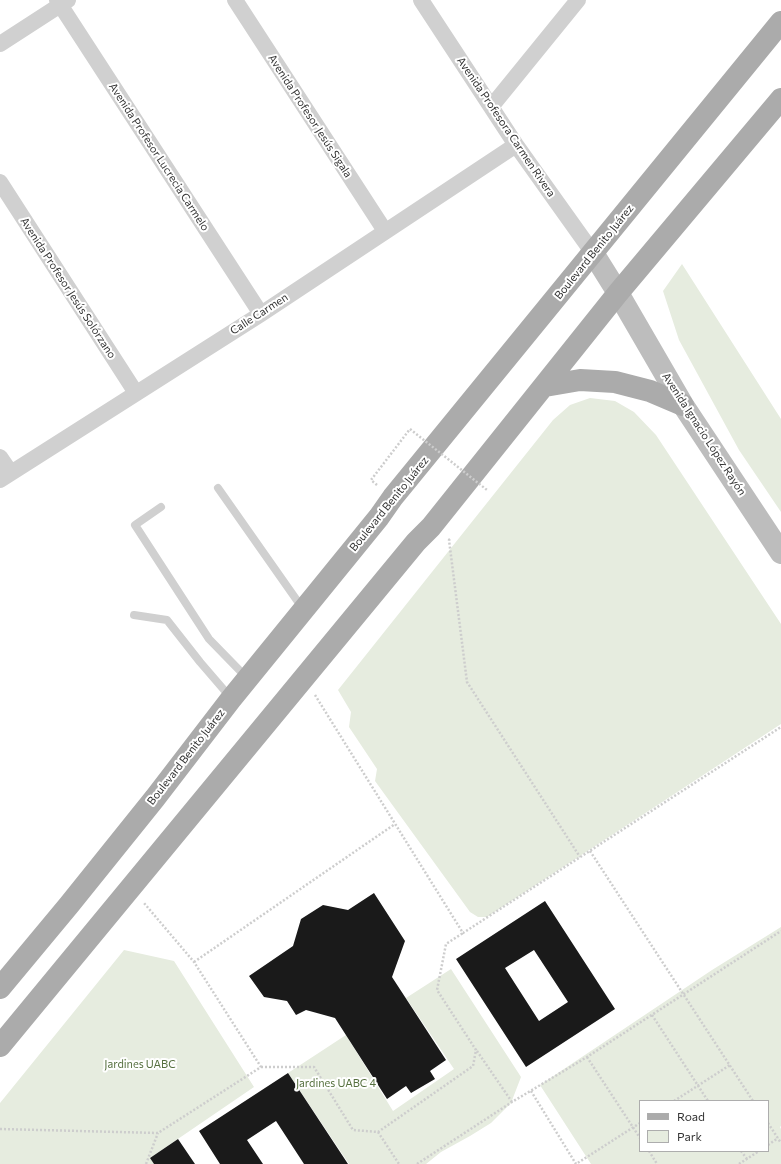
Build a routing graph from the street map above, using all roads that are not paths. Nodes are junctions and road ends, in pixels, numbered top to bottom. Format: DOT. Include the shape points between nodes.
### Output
graph roads {
  1 [pos="236,0"];
  2 [pos="420,0"];
  3 [pos="578,0"];
  4 [pos="62,2"];
  5 [pos="781,22"];
  6 [pos="0,44"];
  7 [pos="781,99"];
  8 [pos="491,107"];
  9 [pos="516,145"];
  10 [pos="0,182"];
  11 [pos="385,232"];
  12 [pos="593,254"];
  13 [pos="618,293"];
  14 [pos="261,314"];
  15 [pos="545,386"];
  16 [pos="136,393"];
  17 [pos="683,405"];
  18 [pos="0,457"];
  19 [pos="5,476"];
  20 [pos="218,488"];
  21 [pos="161,507"];
  22 [pos="781,552"];
  23 [pos="303,610"];
  24 [pos="134,615"];
  25 [pos="248,678"];
  26 [pos="231,699"];
  27 [pos="0,988"];
  28 [pos="0,1046"];
  1 -- 11 [label="street, Avenida Profesor Jesús Sigala"];
  2 -- 8 [label="street, Avenida Profesora Carmen Rivera"];
  3 -- 8 [label="street"];
  4 -- 6 [label="street"];
  4 -- 14 [label="street, Avenida Profesor Lucrecia Carmelo"];
  5 -- 12 [label="main road, Boulevard Benito Juárez"];
  7 -- 13 [label="main road"];
  8 -- 9 [label="street, Avenida Profesora Carmen Rivera"];
  9 -- 11 [label="street, Calle Carmen"];
  9 -- 12 [label="street, Avenida Profesora Carmen Rivera"];
  10 -- 16 [label="street, Avenida Profesor Jesús Solórzano"];
  11 -- 14 [label="street, Calle Carmen"];
  12 -- 13 [label="street, Avenida Ignacio López Rayón"];
  12 -- 23 [label="main road, Boulevard Benito Juárez"];
  13 -- 15 [label="main road"];
  13 -- 17 [label="street, Avenida Ignacio López Rayón"];
  14 -- 16 [label="street, Calle Carmen"];
  15 -- 17 [label="main road" via="580,380 616,382 650,391"];
  15 -- 28 [label="main road" via="431,528 416,542"];
  16 -- 19 [label="street, Calle Carmen"];
  17 -- 22 [label="street, Avenida Ignacio López Rayón"];
  18 -- 19 [label="street"];
  20 -- 23 [label="lane"];
  21 -- 25 [label="lane" via="135,525 209,639"];
  23 -- 25 [label="main road, Boulevard Benito Juárez"];
  24 -- 26 [label="lane" via="167,620"];
  25 -- 26 [label="main road, Boulevard Benito Juárez"];
  26 -- 27 [label="main road, Boulevard Benito Juárez" via="131,828"];
}
